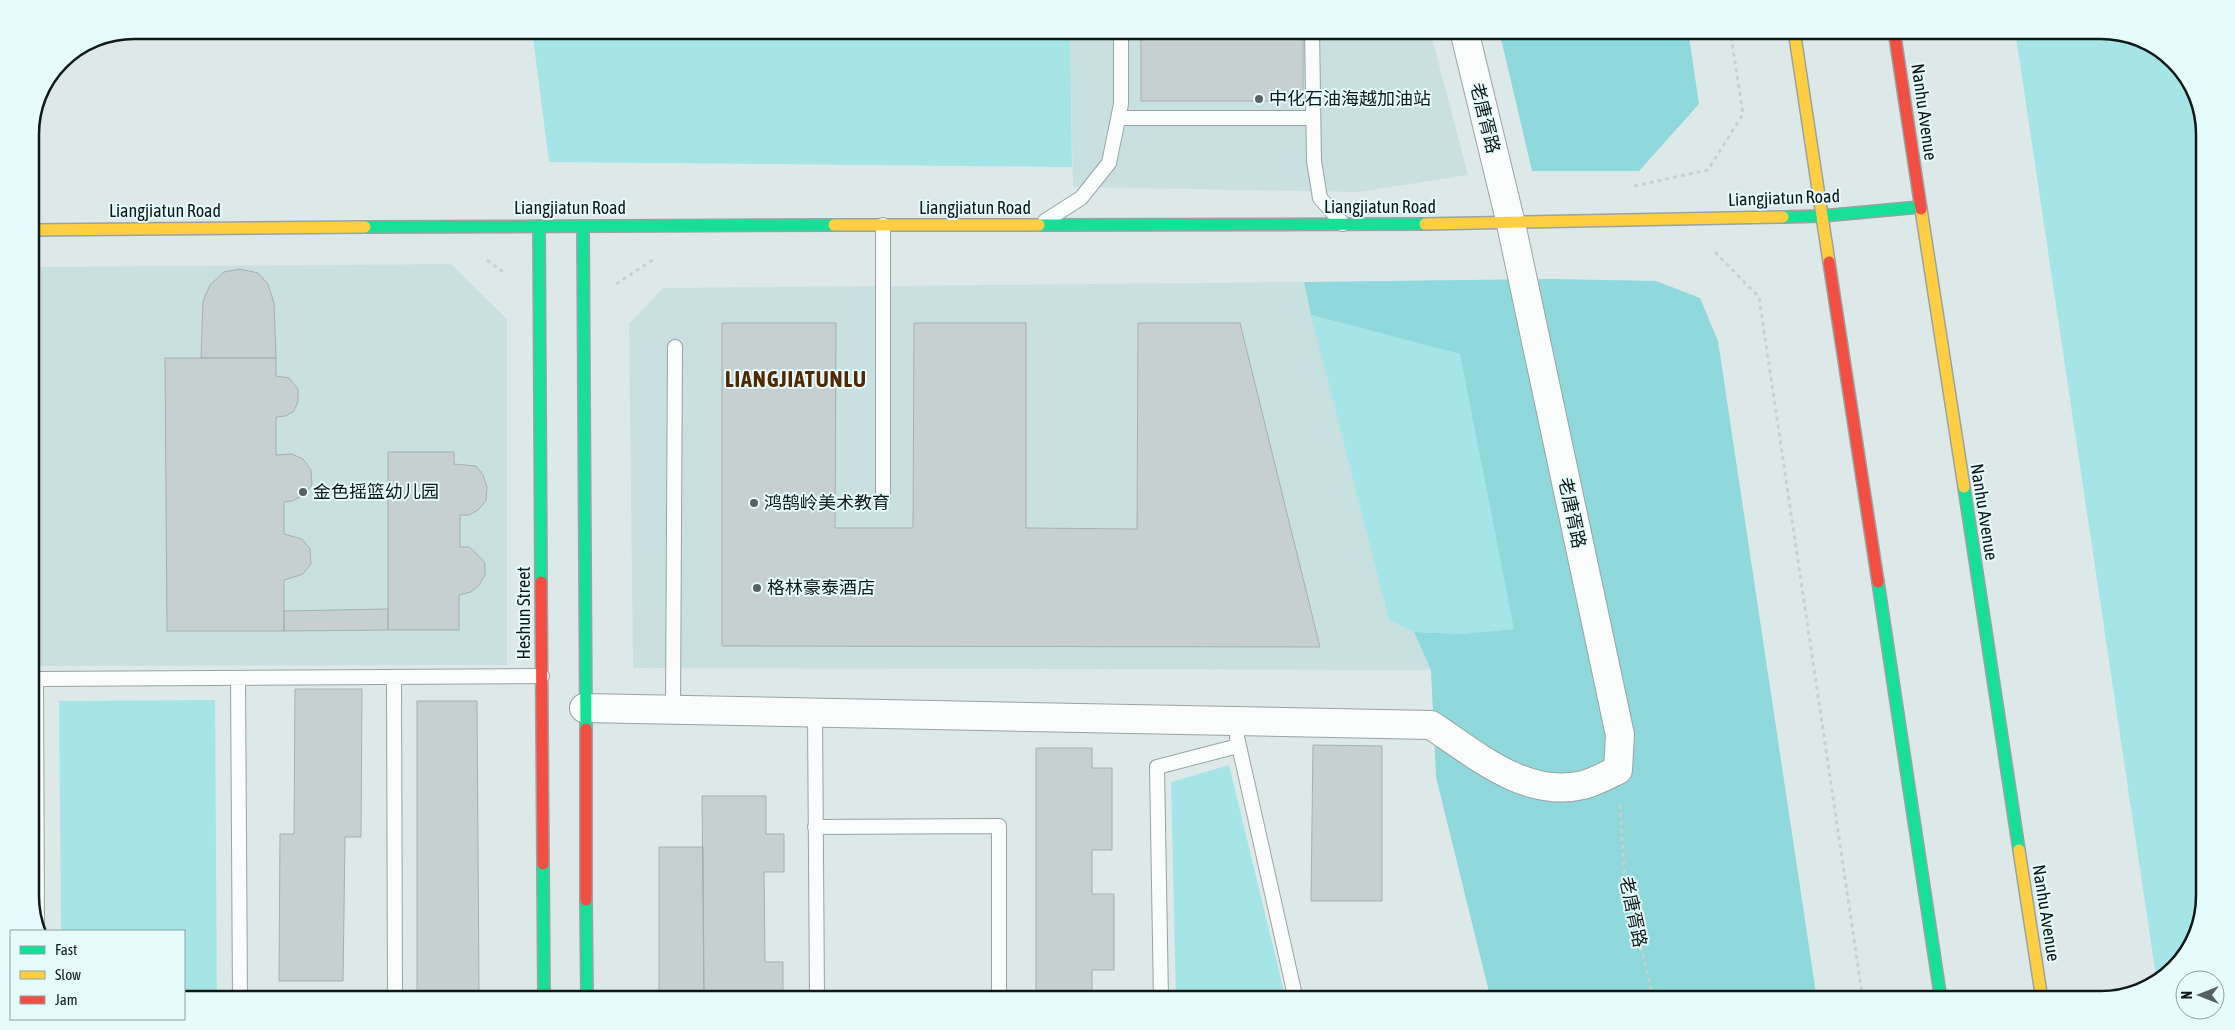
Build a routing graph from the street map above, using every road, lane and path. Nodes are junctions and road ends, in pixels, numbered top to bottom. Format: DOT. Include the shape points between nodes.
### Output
graph roads {
  1 [pos="1121,39"];
  2 [pos="1312,39"];
  3 [pos="1466,39"];
  4 [pos="1731,39"];
  5 [pos="1795,39"];
  6 [pos="1895,39"];
  7 [pos="1118,118"];
  8 [pos="1313,118"];
  9 [pos="1708,170"];
  10 [pos="1920,206"];
  11 [pos="1822,216"];
  12 [pos="1511,224"];
  13 [pos="883,225"];
  14 [pos="1037,225"];
  15 [pos="1344,225"];
  16 [pos="539,226"];
  17 [pos="583,226"];
  18 [pos="39,230"];
  19 [pos="1716,252"];
  20 [pos="675,347"];
  21 [pos="883,497"];
  22 [pos="542,676"];
  23 [pos="394,677"];
  24 [pos="238,678"];
  25 [pos="39,681"];
  26 [pos="584,708"];
  27 [pos="673,710"];
  28 [pos="815,713"];
  29 [pos="1236,734"];
  30 [pos="1618,770"];
  31 [pos="816,828"];
  32 [pos="240,991"];
  33 [pos="395,991"];
  34 [pos="544,991"];
  35 [pos="587,991"];
  36 [pos="817,991"];
  37 [pos="1000,991"];
  38 [pos="1161,991"];
  39 [pos="1294,991"];
  40 [pos="1652,991"];
  41 [pos="1862,991"];
  42 [pos="1940,991"];
  43 [pos="2041,991"];
  1 -- 7 [label="lane"];
  2 -- 8 [label="lane"];
  3 -- 12 [label="street, 老唐胥路"];
  4 -- 9 [label="path" via="1743,114"];
  5 -- 11 [label="main road"];
  6 -- 10 [label="main road, Nanhu Avenue"];
  7 -- 8 [label="lane"];
  7 -- 14 [label="lane" via="1109,163 1081,198"];
  8 -- 15 [label="lane" via="1314,161 1320,198"];
  10 -- 11 [label="main road, Liangjiatun Road"];
  10 -- 43 [label="main road, Nanhu Avenue"];
  11 -- 12 [label="main road, Liangjiatun Road"];
  11 -- 42 [label="main road"];
  12 -- 15 [label="main road, Liangjiatun Road"];
  12 -- 30 [label="street, 老唐胥路" via="1620,735"];
  13 -- 14 [label="main road, Liangjiatun Road"];
  13 -- 17 [label="main road, Liangjiatun Road"];
  13 -- 21 [label="lane"];
  14 -- 15 [label="main road, Liangjiatun Road"];
  16 -- 17 [label="main road, Liangjiatun Road"];
  16 -- 18 [label="main road, Liangjiatun Road"];
  16 -- 22 [label="main road, Heshun Street"];
  17 -- 26 [label="main road"];
  19 -- 41 [label="path" via="1759,297"];
  20 -- 27 [label="lane"];
  22 -- 23 [label="lane"];
  22 -- 34 [label="main road, Heshun Street"];
  23 -- 24 [label="lane"];
  23 -- 33 [label="lane"];
  24 -- 25 [label="lane"];
  24 -- 32 [label="lane"];
  26 -- 27 [label="street"];
  26 -- 35 [label="main road"];
  27 -- 28 [label="street"];
  28 -- 29 [label="street"];
  28 -- 31 [label="lane"];
  29 -- 30 [label="street" via="1431,725 1504,774 1553,788 1584,785"];
  29 -- 38 [label="lane" via="1157,767"];
  29 -- 39 [label="lane"];
  30 -- 40 [label="path, 老唐胥路" via="1625,883"];
  31 -- 36 [label="lane"];
  31 -- 37 [label="lane" via="999,826"];
}
